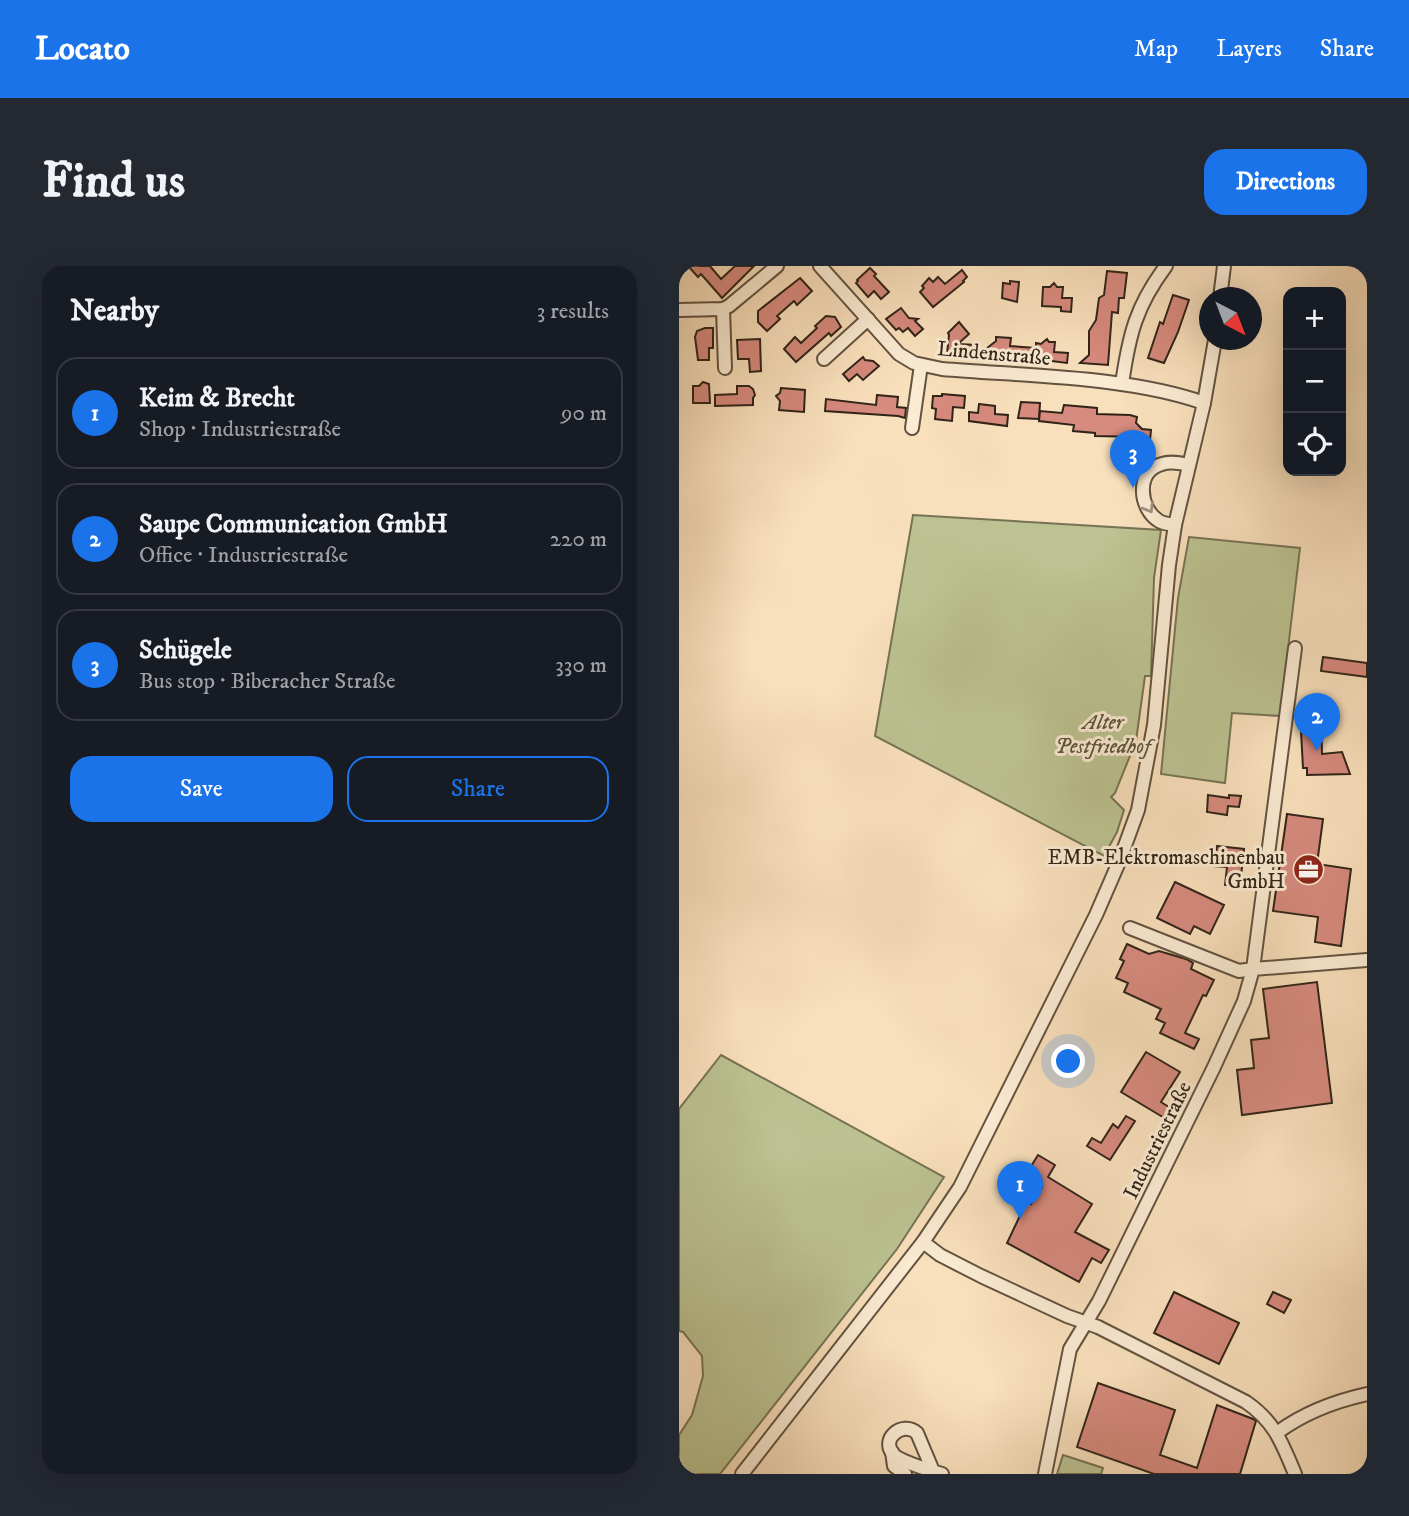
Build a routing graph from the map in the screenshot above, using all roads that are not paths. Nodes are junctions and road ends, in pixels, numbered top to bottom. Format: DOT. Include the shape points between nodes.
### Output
graph roads {
  1 [pos="777,266"];
  2 [pos="820,266"];
  3 [pos="1224,266"];
  4 [pos="1159,268"];
  5 [pos="1221,287"];
  6 [pos="723,309"];
  7 [pos="679,310"];
  8 [pos="867,319"];
  9 [pos="1213,350"];
  10 [pos="824,359"];
  11 [pos="921,365"];
  12 [pos="725,368"];
  13 [pos="1122,384"];
  14 [pos="1204,403"];
  15 [pos="912,428"];
  16 [pos="1189,465"];
  17 [pos="1175,525"];
  18 [pos="1295,648"];
  19 [pos="1130,928"];
  20 [pos="1367,960"];
  21 [pos="1253,969"];
  22 [pos="923,1242"];
  23 [pos="1085,1323"];
  24 [pos="1367,1394"];
  25 [pos="1277,1432"];
  26 [pos="892,1452"];
  27 [pos="937,1472"];
  28 [pos="742,1474"];
  29 [pos="905,1474"];
  30 [pos="1045,1474"];
  31 [pos="1296,1474"];
  1 -- 6 [label="street"];
  2 -- 8 [label="street, Lindenstraße"];
  3 -- 5 [label="street"];
  4 -- 13 [label="street" via="1133,322"];
  6 -- 7 [label="street"];
  6 -- 12 [label="street"];
  8 -- 10 [label="street"];
  8 -- 11 [label="street, Lindenstraße" via="898,354"];
  9 -- 14 [label="street"];
  11 -- 13 [label="street, Lindenstraße"];
  11 -- 15 [label="street"];
  13 -- 14 [label="street, Lindenstraße"];
  14 -- 16 [label="street"];
  16 -- 17 [label="street"];
  16 -- 17 [label="street, one-way" via="1162,464 1150,471 1143,486 1144,502 1152,515 1161,523"];
  17 -- 22 [label="street" via="1154,725 1138,810 1096,915 960,1187"];
  18 -- 21 [label="street, Industriestraße"];
  19 -- 21 [label="street" via="1238,971"];
  20 -- 21 [label="street"];
  21 -- 23 [label="street, Industriestraße" via="1214,1067"];
  22 -- 23 [label="street" via="981,1276"];
  22 -- 28 [label="street"];
  23 -- 25 [label="street" via="1246,1402"];
  23 -- 30 [label="street, Industriestraße" via="1070,1349"];
  24 -- 25 [label="street" via="1320,1408"];
  25 -- 31 [label="street"];
  26 -- 27 [label="street"];
  26 -- 27 [label="street" via="889,1440 893,1434 905,1427 912,1429"];
  26 -- 29 [label="street" via="894,1466"];
}
